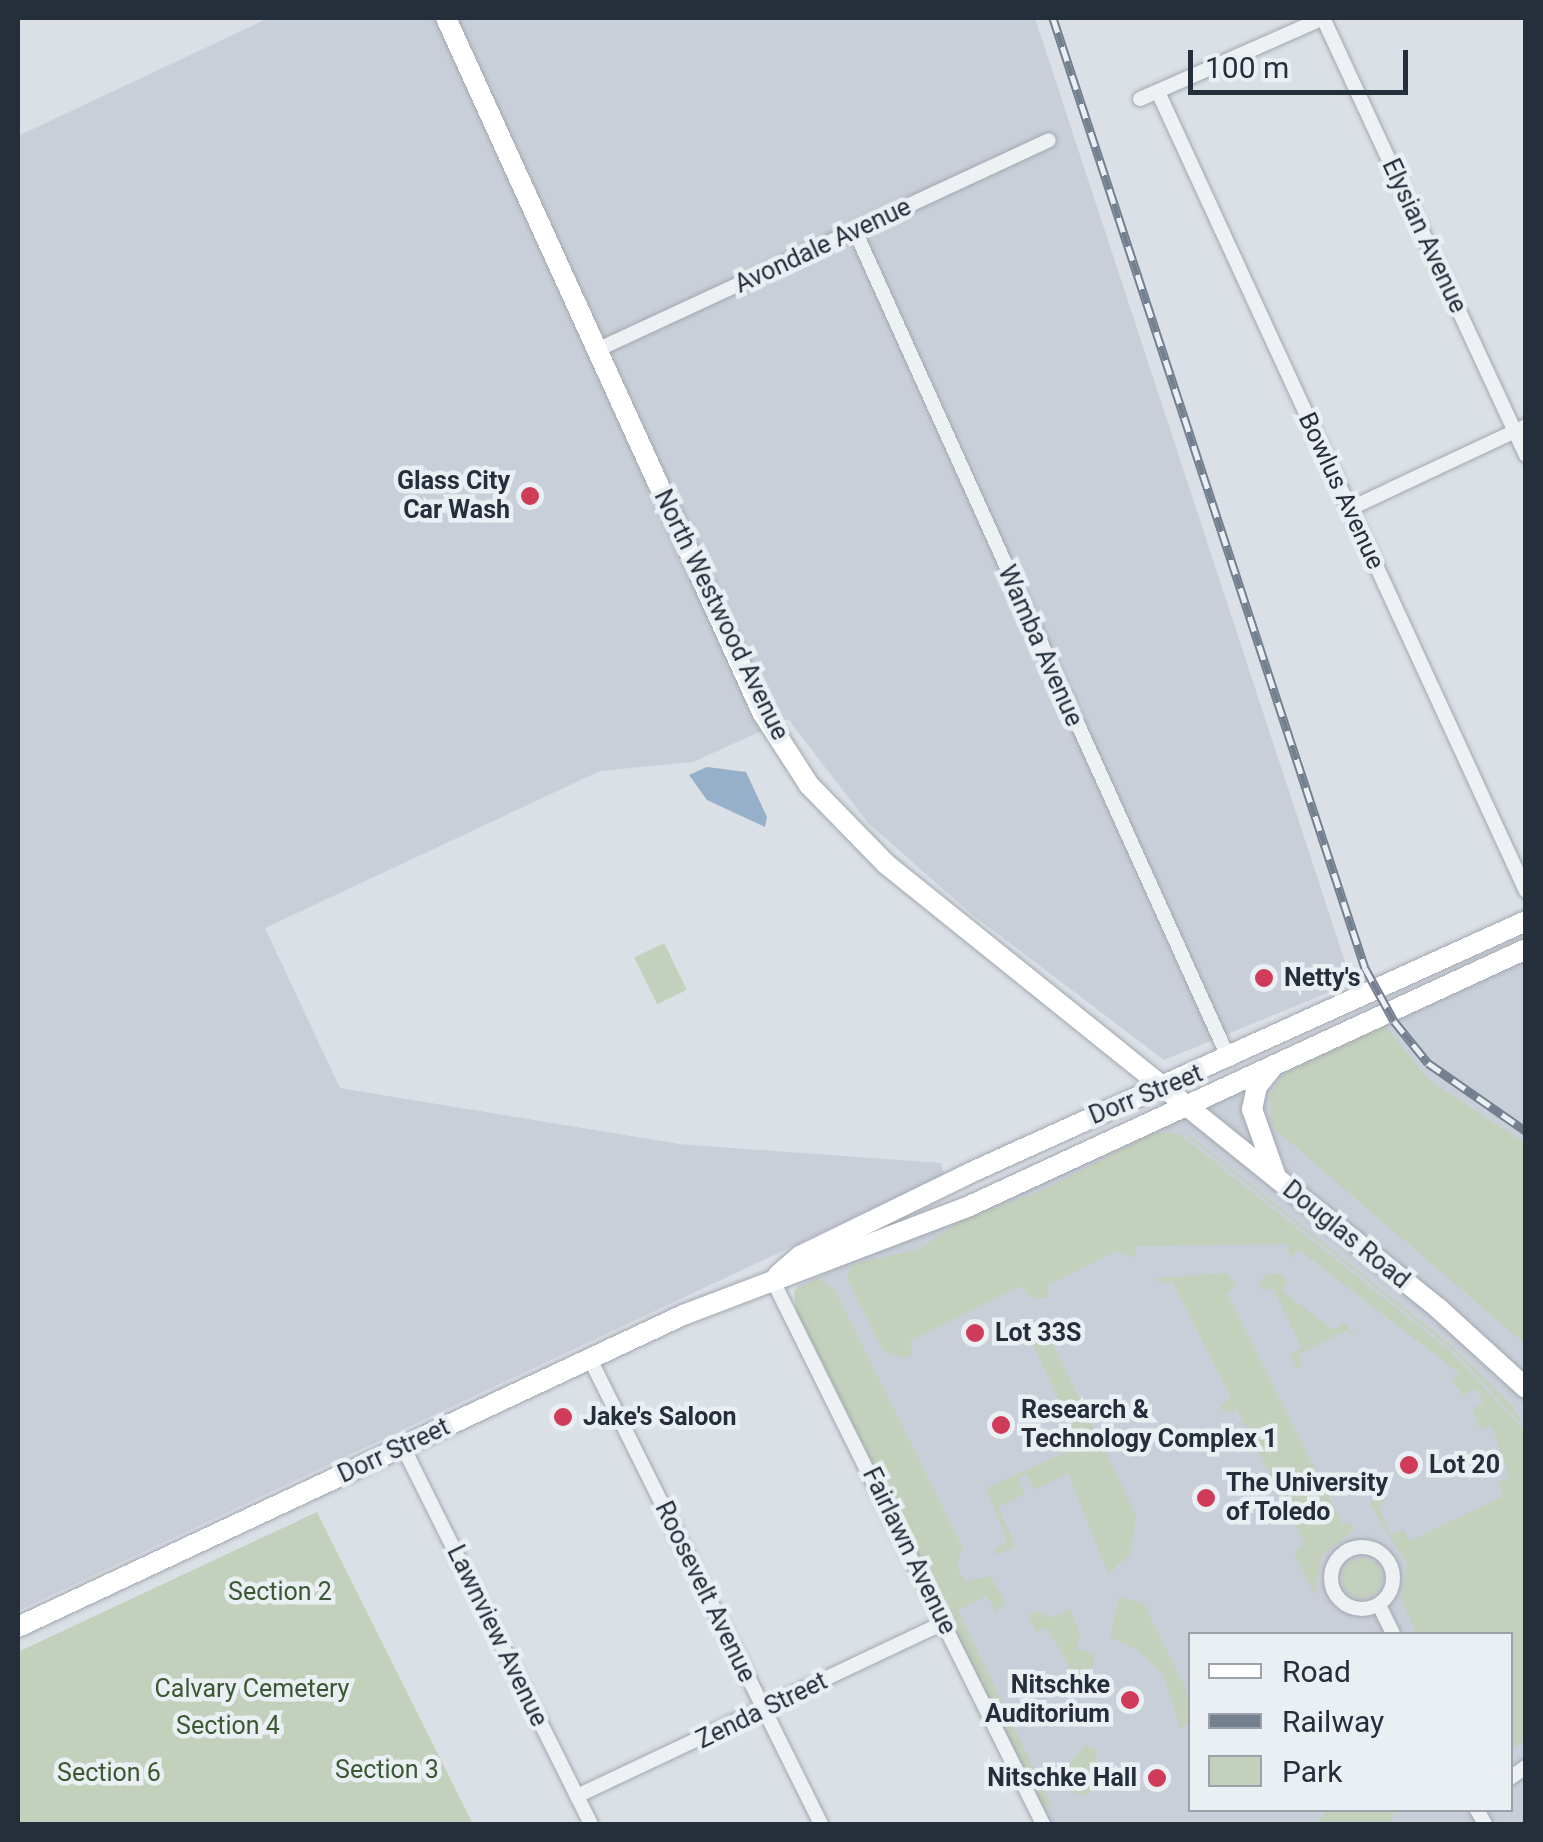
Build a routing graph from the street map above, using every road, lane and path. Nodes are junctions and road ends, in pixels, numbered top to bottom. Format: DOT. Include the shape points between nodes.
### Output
graph roads {
  1 [pos="446,18"];
  2 [pos="1324,18"];
  3 [pos="1158,92"];
  4 [pos="1140,99"];
  5 [pos="1048,140"];
  6 [pos="855,231"];
  7 [pos="597,350"];
  8 [pos="1520,429"];
  9 [pos="1526,455"];
  10 [pos="1349,509"];
  11 [pos="1526,891"];
  12 [pos="1526,922"];
  13 [pos="1526,949"];
  14 [pos="1229,1060"];
  15 [pos="1276,1064"];
  16 [pos="1163,1086"];
  17 [pos="1186,1106"];
  18 [pos="974,1177"];
  19 [pos="1278,1180"];
  20 [pos="904,1233"];
  21 [pos="772,1279"];
  22 [pos="590,1359"];
  23 [pos="1526,1388"];
  24 [pos="403,1447"];
  25 [pos="1379,1605"];
  26 [pos="944,1622"];
  27 [pos="18,1627"];
  28 [pos="1392,1632"];
  29 [pos="764,1709"];
  30 [pos="577,1796"];
  31 [pos="592,1824"];
  32 [pos="821,1824"];
  33 [pos="1044,1824"];
  1 -- 7 [label="main road, North Westwood Avenue"];
  2 -- 3 [label="street"];
  2 -- 8 [label="street, Elysian Avenue"];
  3 -- 4 [label="street"];
  3 -- 10 [label="street, Bowlus Avenue"];
  5 -- 6 [label="street, Avondale Avenue"];
  6 -- 7 [label="street, Avondale Avenue"];
  6 -- 14 [label="street, Wamba Avenue"];
  7 -- 16 [label="main road, North Westwood Avenue" via="762,712 809,785 886,864"];
  8 -- 9 [label="street, Elysian Avenue"];
  8 -- 10 [label="street"];
  10 -- 11 [label="street, Bowlus Avenue"];
  12 -- 14 [label="main road, Dorr Street" via="1400,974"];
  13 -- 15 [label="main road, Dorr Street"];
  14 -- 16 [label="main road, Dorr Street"];
  15 -- 17 [label="main road, Dorr Street"];
  15 -- 19 [label="main road" via="1257,1086 1252,1109"];
  16 -- 17 [label="main road, Douglas Road"];
  16 -- 18 [label="main road, Dorr Street"];
  17 -- 19 [label="main road, Douglas Road"];
  17 -- 20 [label="main road, Dorr Street"];
  18 -- 20 [label="main road" via="902,1218"];
  18 -- 21 [label="main road, Dorr Street" via="800,1256"];
  19 -- 23 [label="main road, Douglas Road" via="1472,1336"];
  20 -- 21 [label="main road, Dorr Street" via="812,1271"];
  21 -- 22 [label="main road, Dorr Street"];
  21 -- 26 [label="street, Fairlawn Avenue"];
  22 -- 24 [label="main road, Dorr Street"];
  22 -- 29 [label="street, Roosevelt Avenue"];
  24 -- 27 [label="main road, Dorr Street"];
  24 -- 30 [label="street, Lawnview Avenue"];
  25 -- 25 [label="street" via="1392,1590 1388,1561 1373,1549 1346,1552 1331,1576 1335,1594 1359,1609"];
  25 -- 28 [label="street"];
  26 -- 29 [label="street, Zenda Street"];
  26 -- 33 [label="street, Fairlawn Avenue"];
  29 -- 30 [label="street, Zenda Street"];
  29 -- 32 [label="street, Roosevelt Avenue"];
  30 -- 31 [label="street, Lawnview Avenue"];
}
